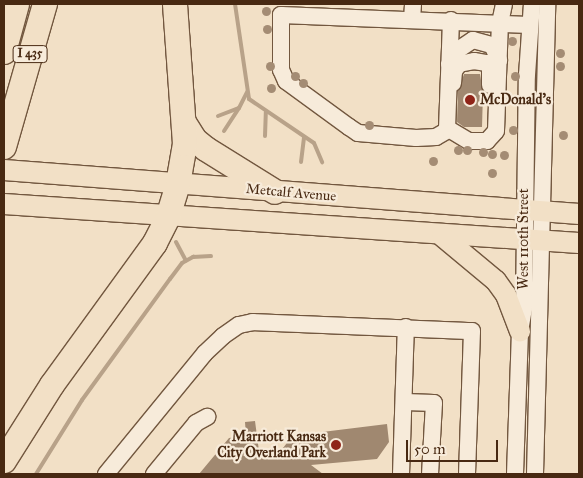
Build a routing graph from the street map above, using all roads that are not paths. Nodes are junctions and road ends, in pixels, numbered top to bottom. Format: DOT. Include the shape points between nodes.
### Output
graph roads {
  1 [pos="17,4"];
  2 [pos="45,4"];
  3 [pos="175,4"];
  4 [pos="504,4"];
  5 [pos="532,4"];
  6 [pos="547,4"];
  7 [pos="281,9"];
  8 [pos="316,10"];
  9 [pos="385,11"];
  10 [pos="412,11"];
  11 [pos="451,20"];
  12 [pos="500,23"];
  13 [pos="529,26"];
  14 [pos="4,52"];
  15 [pos="495,63"];
  16 [pos="452,67"];
  17 [pos="185,124"];
  18 [pos="450,132"];
  19 [pos="4,147"];
  20 [pos="4,170"];
  21 [pos="178,184"];
  22 [pos="275,192"];
  23 [pos="4,204"];
  24 [pos="533,212"];
  25 [pos="579,214"];
  26 [pos="168,217"];
  27 [pos="442,236"];
  28 [pos="533,241"];
  29 [pos="579,243"];
  30 [pos="406,327"];
  31 [pos="520,331"];
  32 [pos="405,402"];
  33 [pos="207,417"];
  34 [pos="4,461"];
  35 [pos="106,474"];
  36 [pos="154,474"];
  37 [pos="400,474"];
  38 [pos="430,474"];
  39 [pos="466,474"];
  40 [pos="515,474"];
  41 [pos="535,474"];
  1 -- 14 [label="highway, I 435"];
  2 -- 19 [label="highway, I 435"];
  3 -- 17 [label="highway"];
  4 -- 12 [label="street"];
  5 -- 13 [label="street, West 110th Street"];
  6 -- 24 [label="street, West 110th Street"];
  7 -- 8 [label="street"];
  7 -- 18 [label="street" via="282,70 286,81 349,128 358,133 416,138"];
  8 -- 9 [label="street"];
  9 -- 10 [label="street"];
  10 -- 11 [label="street"];
  11 -- 12 [label="street"];
  11 -- 16 [label="street"];
  12 -- 13 [label="street"];
  12 -- 15 [label="street"];
  13 -- 24 [label="street, West 110th Street"];
  15 -- 16 [label="street" via="492,45 473,40 458,50"];
  15 -- 18 [label="street" via="496,131 487,141 469,141"];
  16 -- 18 [label="street" via="446,121"];
  17 -- 21 [label="highway"];
  17 -- 22 [label="highway" via="195,140 206,149"];
  20 -- 21 [label="main road, Metcalf Avenue"];
  21 -- 22 [label="main road, Metcalf Avenue"];
  21 -- 26 [label="highway"];
  22 -- 24 [label="main road, Metcalf Avenue"];
  23 -- 26 [label="main road"];
  24 -- 25 [label="main road, Metcalf Avenue"];
  24 -- 28 [label="street, West 110th Street"];
  26 -- 27 [label="main road"];
  26 -- 34 [label="highway" via="155,243 52,385"];
  27 -- 28 [label="main road"];
  27 -- 31 [label="main road" via="496,281 506,295"];
  28 -- 29 [label="main road"];
  28 -- 31 [label="street, West 110th Street"];
  28 -- 41 [label="street, West 110th Street"];
  30 -- 32 [label="street"];
  30 -- 35 [label="street" via="253,322 239,326 223,336 186,374"];
  30 -- 39 [label="street" via="472,331"];
  31 -- 40 [label="street, West 110th Street"];
  32 -- 37 [label="street"];
  32 -- 38 [label="street" via="434,403"];
  33 -- 36 [label="street" via="196,424"];
}
